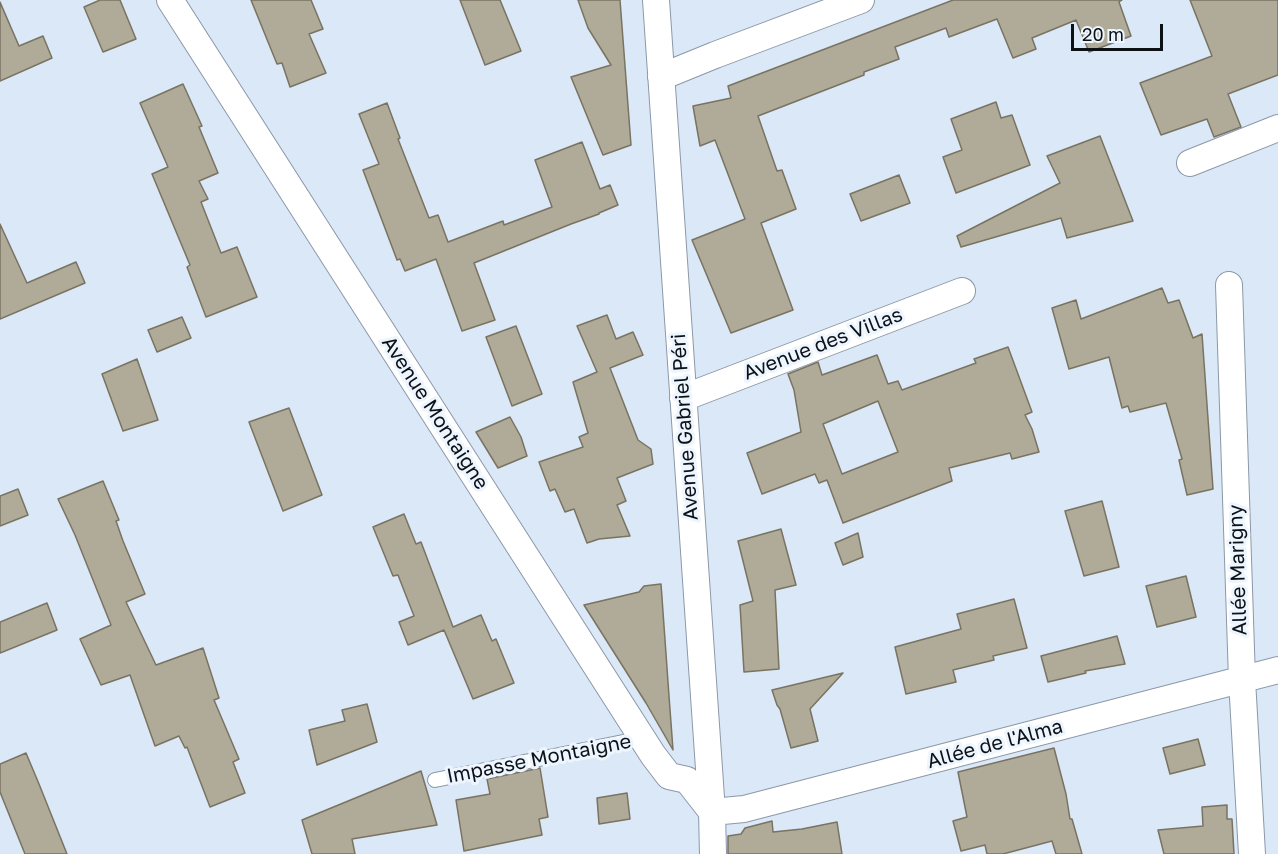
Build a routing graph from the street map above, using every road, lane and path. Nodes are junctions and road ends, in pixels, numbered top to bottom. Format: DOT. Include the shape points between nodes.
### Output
graph roads {
  1 [pos="170,0"];
  2 [pos="656,0"];
  3 [pos="861,0"];
  4 [pos="661,78"];
  5 [pos="1278,128"];
  6 [pos="1190,163"];
  7 [pos="1229,285"];
  8 [pos="962,291"];
  9 [pos="683,398"];
  10 [pos="1278,670"];
  11 [pos="1242,680"];
  12 [pos="643,738"];
  13 [pos="435,780"];
  14 [pos="712,812"];
  15 [pos="713,854"];
  16 [pos="1252,854"];
  1 -- 12 [label="street, Avenue Montaigne"];
  2 -- 4 [label="street, Avenue Gabriel Péri"];
  3 -- 4 [label="street"];
  4 -- 9 [label="street, Avenue Gabriel Péri"];
  5 -- 6 [label="street"];
  7 -- 11 [label="street, Allée Marigny"];
  8 -- 9 [label="street, Avenue des Villas"];
  9 -- 14 [label="street, Avenue Gabriel Péri"];
  10 -- 11 [label="street, Allée de l'Alma"];
  11 -- 14 [label="street, Allée de l'Alma" via="744,809"];
  11 -- 16 [label="street, Allée Marigny"];
  12 -- 13 [label="lane, Impasse Montaigne"];
  12 -- 14 [label="street, Avenue Montaigne" via="669,776 687,780"];
  14 -- 15 [label="street, Avenue Gabriel Péri"];
}
